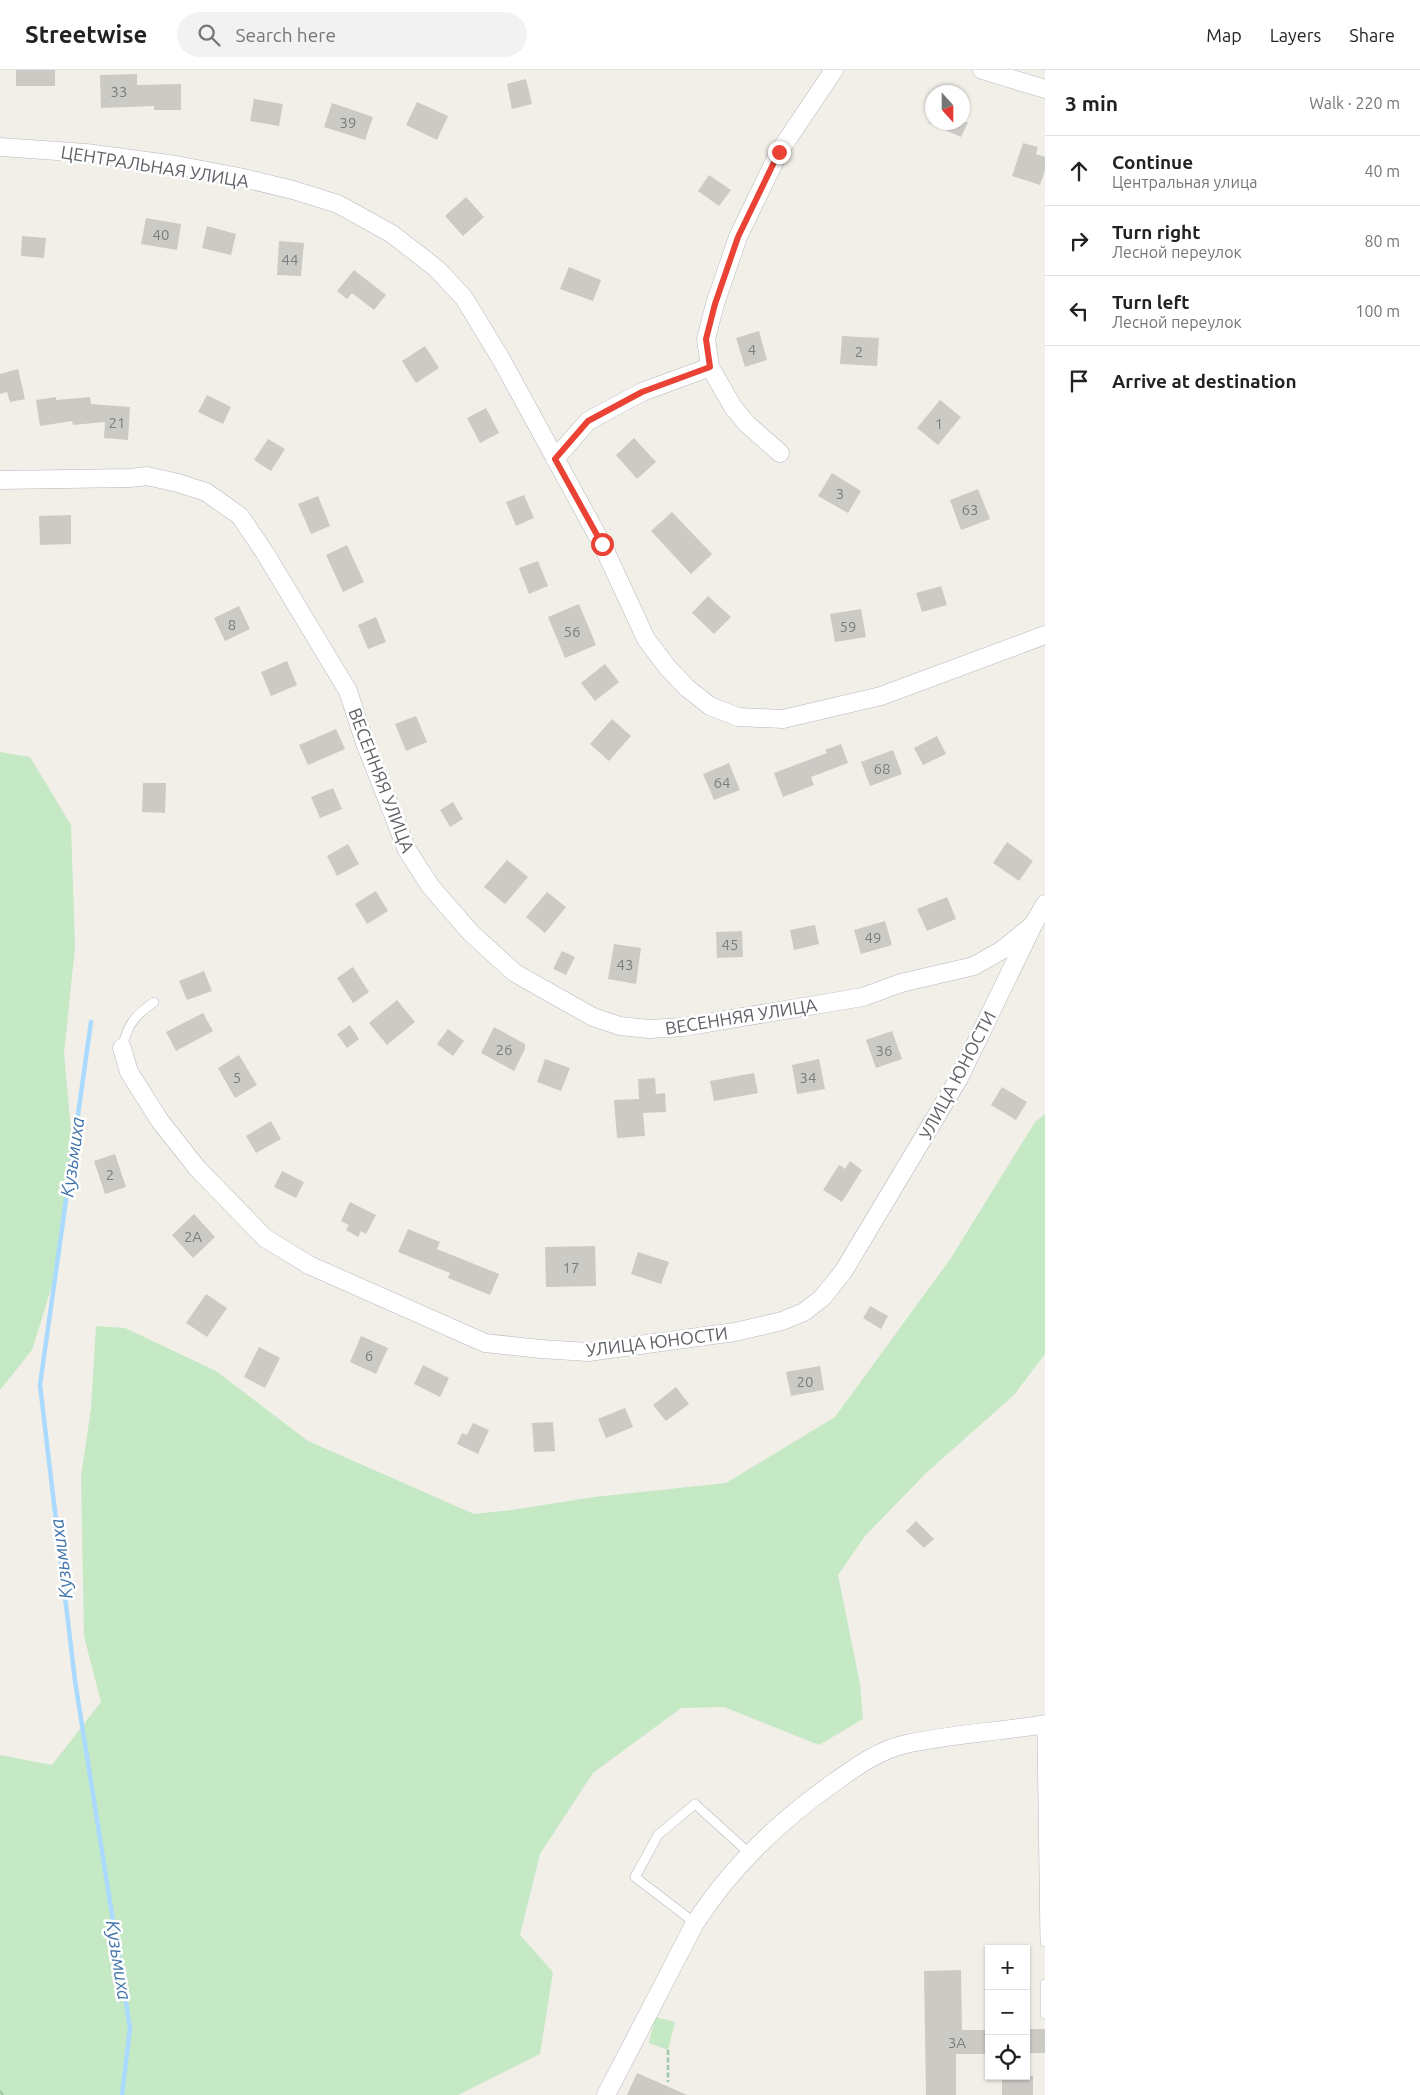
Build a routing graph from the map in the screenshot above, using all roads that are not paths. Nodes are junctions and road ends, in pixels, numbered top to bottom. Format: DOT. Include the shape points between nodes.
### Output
graph roads {
  1 [pos="834,70"];
  2 [pos="982,70"];
  3 [pos="1045,89"];
  4 [pos="0,147"];
  5 [pos="710,367"];
  6 [pos="780,453"];
  7 [pos="555,459"];
  8 [pos="0,480"];
  9 [pos="1045,636"];
  10 [pos="1045,904"];
  11 [pos="1033,925"];
  12 [pos="154,1002"];
  13 [pos="122,1048"];
  14 [pos="1043,1724"];
  15 [pos="749,1853"];
  16 [pos="695,1924"];
  17 [pos="1045,1942"];
  18 [pos="1045,1984"];
  19 [pos="1045,2014"];
  20 [pos="606,2095"];
  1 -- 5 [label="street" via="779,152 738,237 706,339"];
  2 -- 3 [label="street"];
  4 -- 7 [label="street, ЦЕНТРАЛЬНАЯ УЛИЦА" via="176,165 239,177 338,204 392,234 437,269 464,298"];
  5 -- 6 [label="street" via="732,407"];
  5 -- 7 [label="street" via="642,392 588,421"];
  7 -- 9 [label="street, ЦЕНТРАЛЬНАЯ УЛИЦА" via="602,544 646,639 687,688 710,706 738,717 783,719 881,696"];
  8 -- 11 [label="street, ВЕСЕННЯЯ УЛИЦА" via="147,476 206,492 240,516 348,691 407,850 431,887 471,933 515,973 593,1018 649,1030 863,997 900,983 974,966 1002,950"];
  10 -- 11 [label="street, УЛИЦА ЮНОСТИ"];
  11 -- 13 [label="street, УЛИЦА ЮНОСТИ" via="959,1078 843,1272 822,1298 804,1312 782,1321 588,1352 485,1343 309,1265 265,1238 197,1168 160,1121 129,1072"];
  12 -- 13 [label="lane" via="141,1011 126,1029"];
  14 -- 15 [label="street" via="904,1744 875,1755 821,1792"];
  14 -- 17 [label="lane"];
  15 -- 16 [label="street"];
  15 -- 16 [label="lane" via="695,1804 658,1835 635,1877"];
  16 -- 20 [label="street"];
  18 -- 19 [label="lane"];
}
